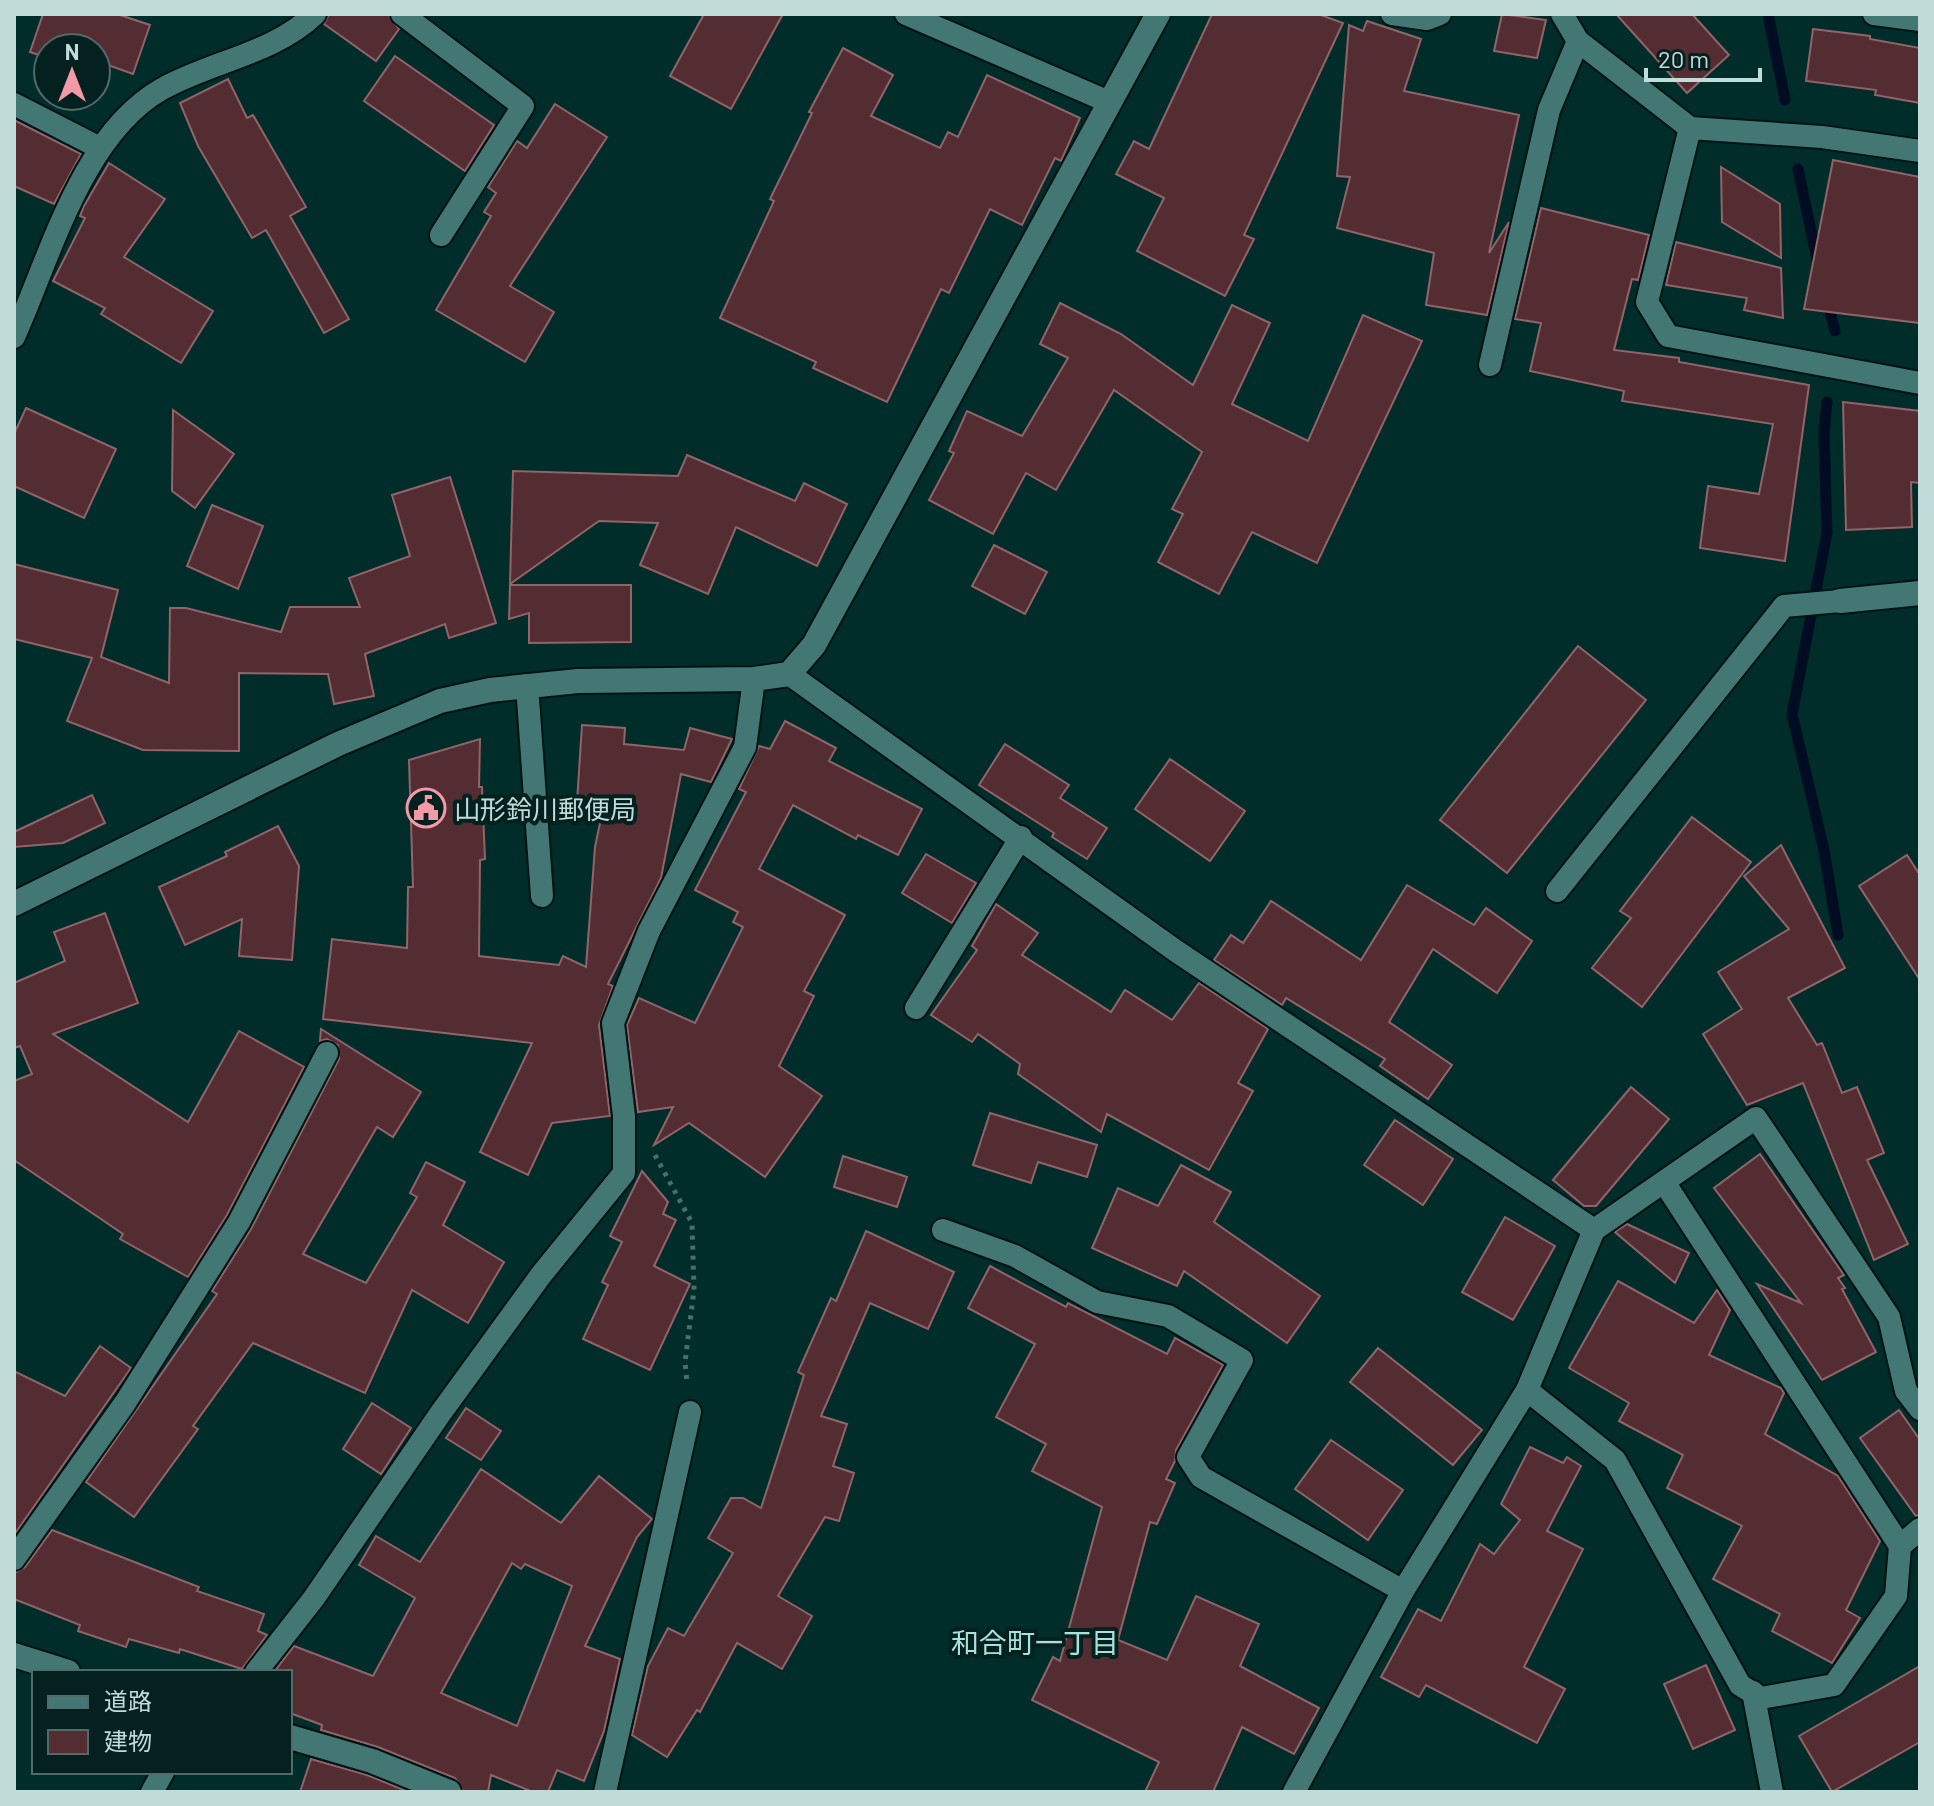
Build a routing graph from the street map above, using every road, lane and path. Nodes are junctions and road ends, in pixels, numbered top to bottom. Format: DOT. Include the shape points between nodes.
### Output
graph roads {
  1 [pos="315,14"];
  2 [pos="402,14"];
  3 [pos="906,14"];
  4 [pos="1158,14"];
  5 [pos="1392,14"];
  6 [pos="1440,14"];
  7 [pos="1562,14"];
  8 [pos="1874,14"];
  9 [pos="1920,20"];
  10 [pos="1578,41"];
  11 [pos="1109,102"];
  12 [pos="14,104"];
  13 [pos="1690,128"];
  14 [pos="100,148"];
  15 [pos="1920,151"];
  16 [pos="441,235"];
  17 [pos="14,337"];
  18 [pos="1490,365"];
  19 [pos="1920,383"];
  20 [pos="1920,593"];
  21 [pos="1840,601"];
  22 [pos="789,674"];
  23 [pos="754,679"];
  24 [pos="527,685"];
  25 [pos="1021,837"];
  26 [pos="1557,891"];
  27 [pos="542,896"];
  28 [pos="14,904"];
  29 [pos="916,1008"];
  30 [pos="327,1053"];
  31 [pos="651,1147"];
  32 [pos="1664,1182"];
  33 [pos="943,1230"];
  34 [pos="1594,1230"];
  35 [pos="1527,1390"];
  36 [pos="1920,1409"];
  37 [pos="690,1412"];
  38 [pos="1920,1529"];
  39 [pos="1900,1546"];
  40 [pos="14,1559"];
  41 [pos="1403,1591"];
  42 [pos="14,1655"];
  43 [pos="62,1670"];
  44 [pos="258,1670"];
  45 [pos="1753,1692"];
  46 [pos="292,1738"];
  47 [pos="162,1774"];
  48 [pos="152,1792"];
  49 [pos="449,1792"];
  50 [pos="605,1792"];
  51 [pos="1294,1792"];
  52 [pos="1772,1792"];
  1 -- 14 [label="lane" via="295,33 161,89"];
  2 -- 16 [label="lane" via="523,106"];
  3 -- 11 [label="lane"];
  4 -- 11 [label="street"];
  5 -- 6 [label="lane" via="1427,19"];
  7 -- 10 [label="lane"];
  8 -- 9 [label="lane"];
  10 -- 13 [label="lane"];
  10 -- 18 [label="lane" via="1549,110"];
  11 -- 22 [label="street" via="822,632"];
  12 -- 14 [label="lane"];
  13 -- 15 [label="lane" via="1822,137"];
  13 -- 19 [label="lane" via="1647,302 1668,336"];
  14 -- 17 [label="lane"];
  20 -- 21 [label="street"];
  21 -- 26 [label="lane" via="1784,606"];
  22 -- 23 [label="street"];
  22 -- 25 [label="lane"];
  23 -- 24 [label="street"];
  23 -- 44 [label="lane" via="745,747 649,931 613,1023 624,1116 624,1173 541,1275"];
  24 -- 27 [label="lane"];
  24 -- 28 [label="street" via="440,701 353,737"];
  25 -- 29 [label="lane"];
  25 -- 34 [label="lane" via="1176,951"];
  30 -- 40 [label="lane" via="239,1222 125,1403"];
  31 -- 37 [label="path" via="692,1223 694,1290 685,1362"];
  32 -- 34 [label="lane"];
  32 -- 36 [label="lane" via="1756,1118 1889,1317 1906,1391"];
  32 -- 39 [label="lane"];
  33 -- 41 [label="lane" via="1015,1256 1097,1302 1168,1316 1242,1360 1188,1457 1201,1477"];
  34 -- 35 [label="lane"];
  35 -- 41 [label="lane"];
  35 -- 45 [label="lane" via="1615,1460 1740,1685"];
  37 -- 50 [label="lane"];
  38 -- 39 [label="lane"];
  39 -- 45 [label="lane" via="1896,1596 1834,1685 1761,1698"];
  41 -- 51 [label="lane"];
  42 -- 43 [label="street"];
  45 -- 52 [label="lane"];
  46 -- 49 [label="street" via="372,1761"];
  47 -- 48 [label="lane"];
}
